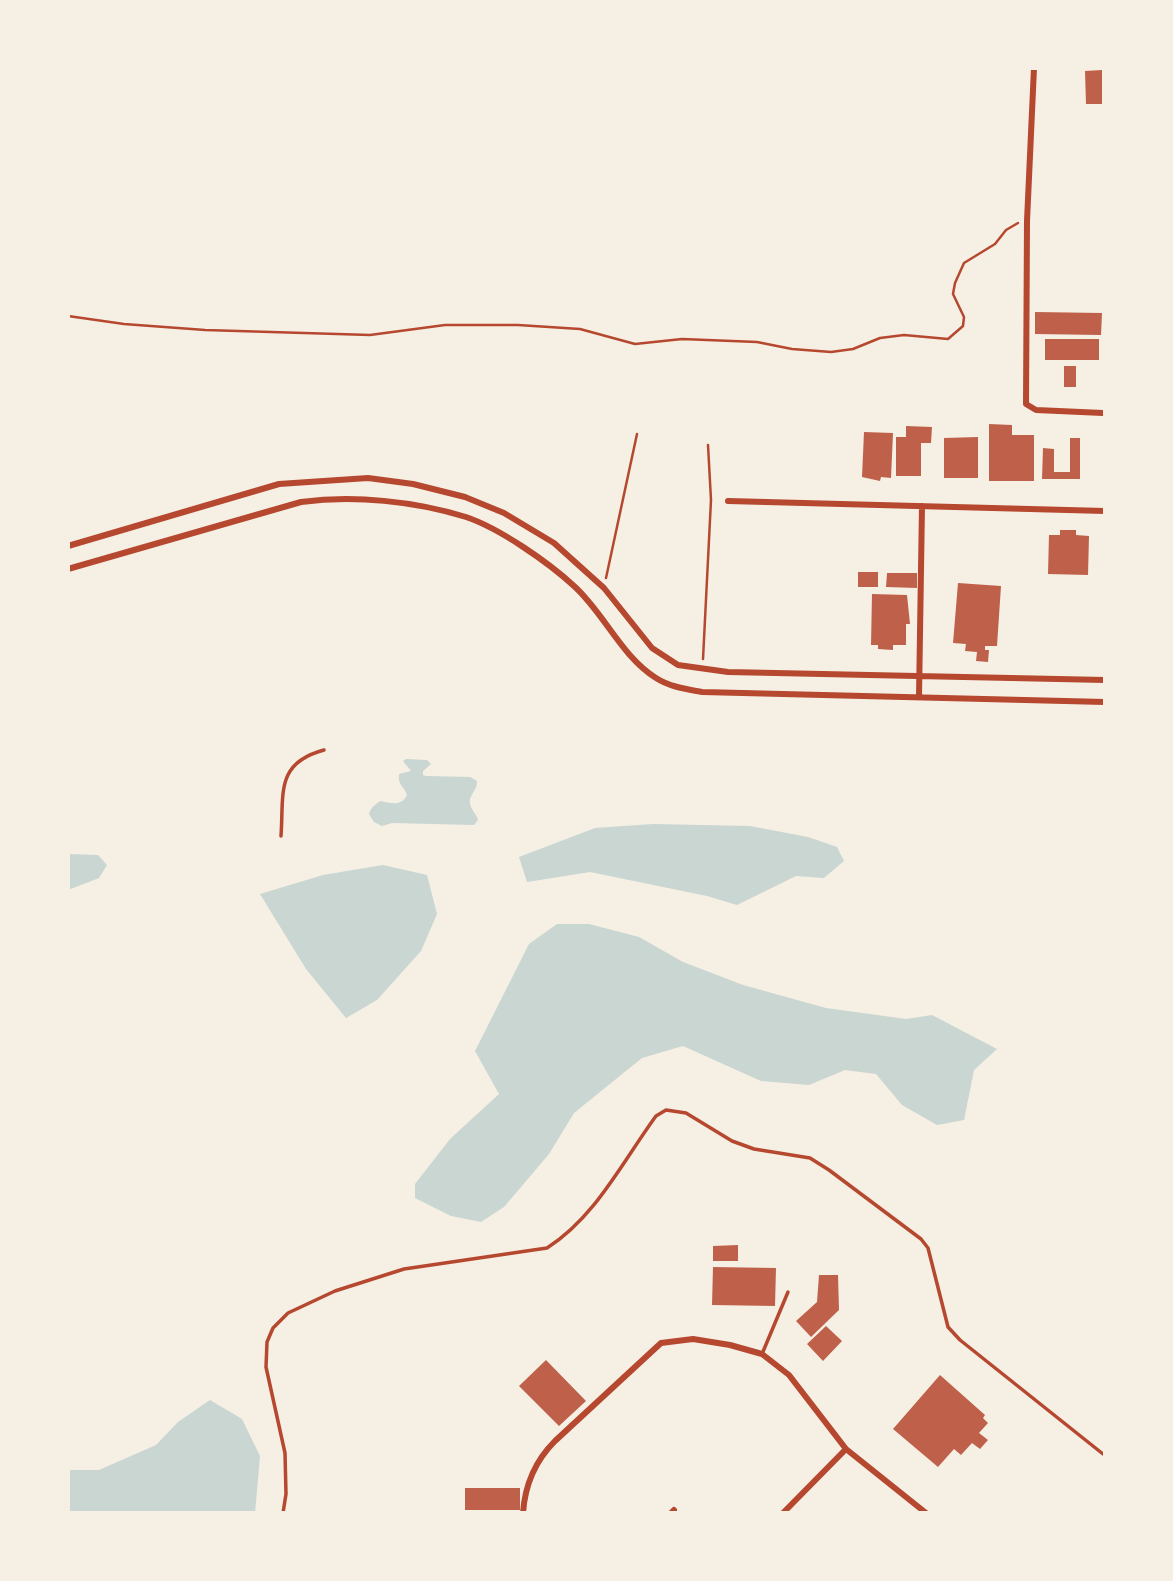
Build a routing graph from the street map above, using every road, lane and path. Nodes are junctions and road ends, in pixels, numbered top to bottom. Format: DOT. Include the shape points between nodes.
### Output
graph roads {
  1 [pos="1034,68"];
  2 [pos="1027,221"];
  3 [pos="68,316"];
  4 [pos="1103,413"];
  5 [pos="637,434"];
  6 [pos="708,445"];
  7 [pos="728,501"];
  8 [pos="922,506"];
  9 [pos="1105,511"];
  10 [pos="68,546"];
  11 [pos="68,569"];
  12 [pos="604,588"];
  13 [pos="703,668"];
  14 [pos="919,676"];
  15 [pos="1105,680"];
  16 [pos="919,697"];
  17 [pos="1105,702"];
  18 [pos="324,750"];
  19 [pos="281,836"];
  20 [pos="789,1292"];
  21 [pos="762,1354"];
  22 [pos="846,1449"];
  23 [pos="1103,1454"];
  24 [pos="283,1513"];
  25 [pos="523,1513"];
  26 [pos="783,1513"];
  27 [pos="926,1513"];
  1 -- 2 [label="street"];
  2 -- 3 [label="path" via="1006,230 995,244 964,263 953,294 964,317 957,334 948,338 880,338 831,352 682,338 635,344 580,329 518,325 445,325 370,335 205,330"];
  2 -- 4 [label="street" via="1026,404 1036,410"];
  5 -- 12 [label="path"];
  6 -- 13 [label="path"];
  7 -- 8 [label="street"];
  8 -- 9 [label="street"];
  8 -- 14 [label="street"];
  10 -- 12 [label="street" via="279,484 368,478 465,497 505,513 554,543"];
  11 -- 16 [label="street" via="301,502 330,498 413,505 467,518 518,545 575,587 632,658 677,688"];
  12 -- 13 [label="street" via="652,648 678,665"];
  13 -- 14 [label="street"];
  14 -- 15 [label="street"];
  14 -- 16 [label="street"];
  16 -- 17 [label="street"];
  18 -- 19 [label="lane" via="297,761 289,772"];
  20 -- 21 [label="lane"];
  21 -- 22 [label="street" via="789,1375"];
  21 -- 25 [label="street" via="694,1339 661,1343 540,1456 524,1494"];
  22 -- 26 [label="street"];
  22 -- 27 [label="street"];
  23 -- 24 [label="lane" via="948,1327 928,1248 921,1239 810,1158 754,1149 686,1114 666,1110 656,1116 599,1199 562,1239 547,1248 404,1269 335,1291 288,1313 272,1328 266,1367 285,1453"];
}
